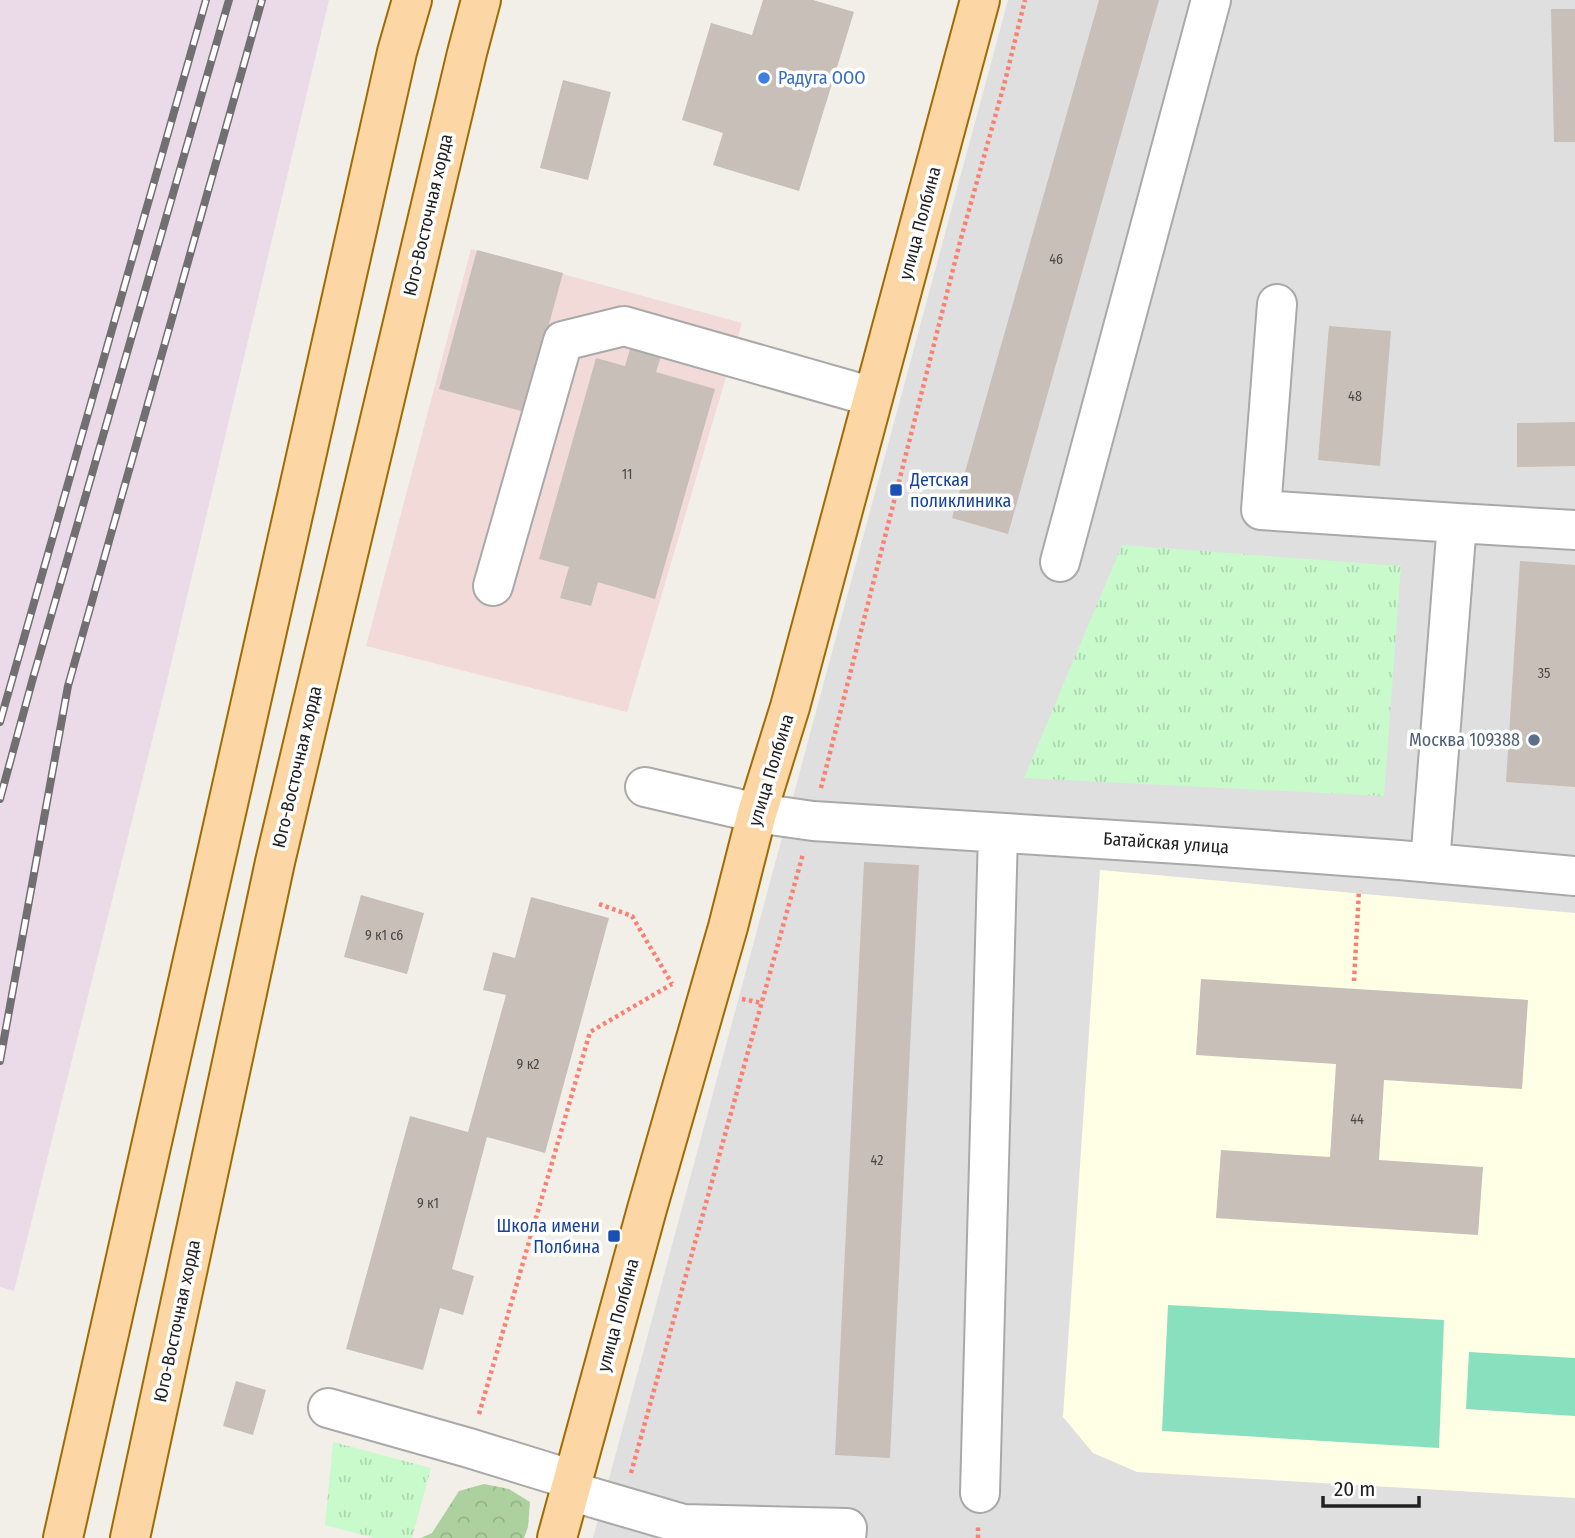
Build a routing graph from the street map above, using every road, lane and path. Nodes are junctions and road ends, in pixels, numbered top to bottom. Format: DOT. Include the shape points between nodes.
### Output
graph roads {
  1 [pos="412,0"];
  2 [pos="481,0"];
  3 [pos="980,0"];
  4 [pos="1025,0"];
  5 [pos="1210,0"];
  6 [pos="1277,304"];
  7 [pos="873,397"];
  8 [pos="1457,523"];
  9 [pos="1575,530"];
  10 [pos="1060,562"];
  11 [pos="494,586"];
  12 [pos="645,787"];
  13 [pos="757,813"];
  14 [pos="813,821"];
  15 [pos="998,833"];
  16 [pos="1361,857"];
  17 [pos="1430,863"];
  18 [pos="1575,876"];
  19 [pos="599,904"];
  20 [pos="1354,981"];
  21 [pos="672,984"];
  22 [pos="710,992"];
  23 [pos="762,1003"];
  24 [pos="328,1408"];
  25 [pos="469,1448"];
  26 [pos="572,1486"];
  27 [pos="980,1493"];
  28 [pos="622,1506"];
  29 [pos="682,1531"];
  30 [pos="63,1538"];
  31 [pos="130,1538"];
  32 [pos="557,1538"];
  33 [pos="846,1538"];
  1 -- 30 [label="main road"];
  2 -- 31 [label="main road, Юго-Восточная хорда" via="275,862"];
  3 -- 7 [label="main road, улица Полбина"];
  4 -- 14 [label="path"];
  5 -- 10 [label="street"];
  6 -- 8 [label="street" via="1261,510"];
  7 -- 11 [label="street" via="624,326 563,341"];
  7 -- 13 [label="main road, улица Полбина"];
  8 -- 9 [label="street"];
  8 -- 17 [label="street"];
  12 -- 13 [label="street, Батайская улица"];
  13 -- 14 [label="street, Батайская улица"];
  13 -- 22 [label="main road, улица Полбина"];
  14 -- 15 [label="street, Батайская улица"];
  14 -- 23 [label="path"];
  15 -- 16 [label="street, Батайская улица"];
  15 -- 27 [label="street"];
  16 -- 17 [label="street, Батайская улица"];
  16 -- 20 [label="path"];
  17 -- 18 [label="street, Батайская улица"];
  19 -- 21 [label="path" via="632,916"];
  21 -- 22 [label="path"];
  21 -- 25 [label="path" via="590,1032"];
  22 -- 23 [label="path"];
  22 -- 26 [label="main road, улица Полбина"];
  23 -- 28 [label="path"];
  24 -- 25 [label="street"];
  25 -- 26 [label="street"];
  26 -- 28 [label="street"];
  26 -- 32 [label="main road, улица Полбина"];
  28 -- 29 [label="street"];
  29 -- 33 [label="street" via="847,1528"];
}
